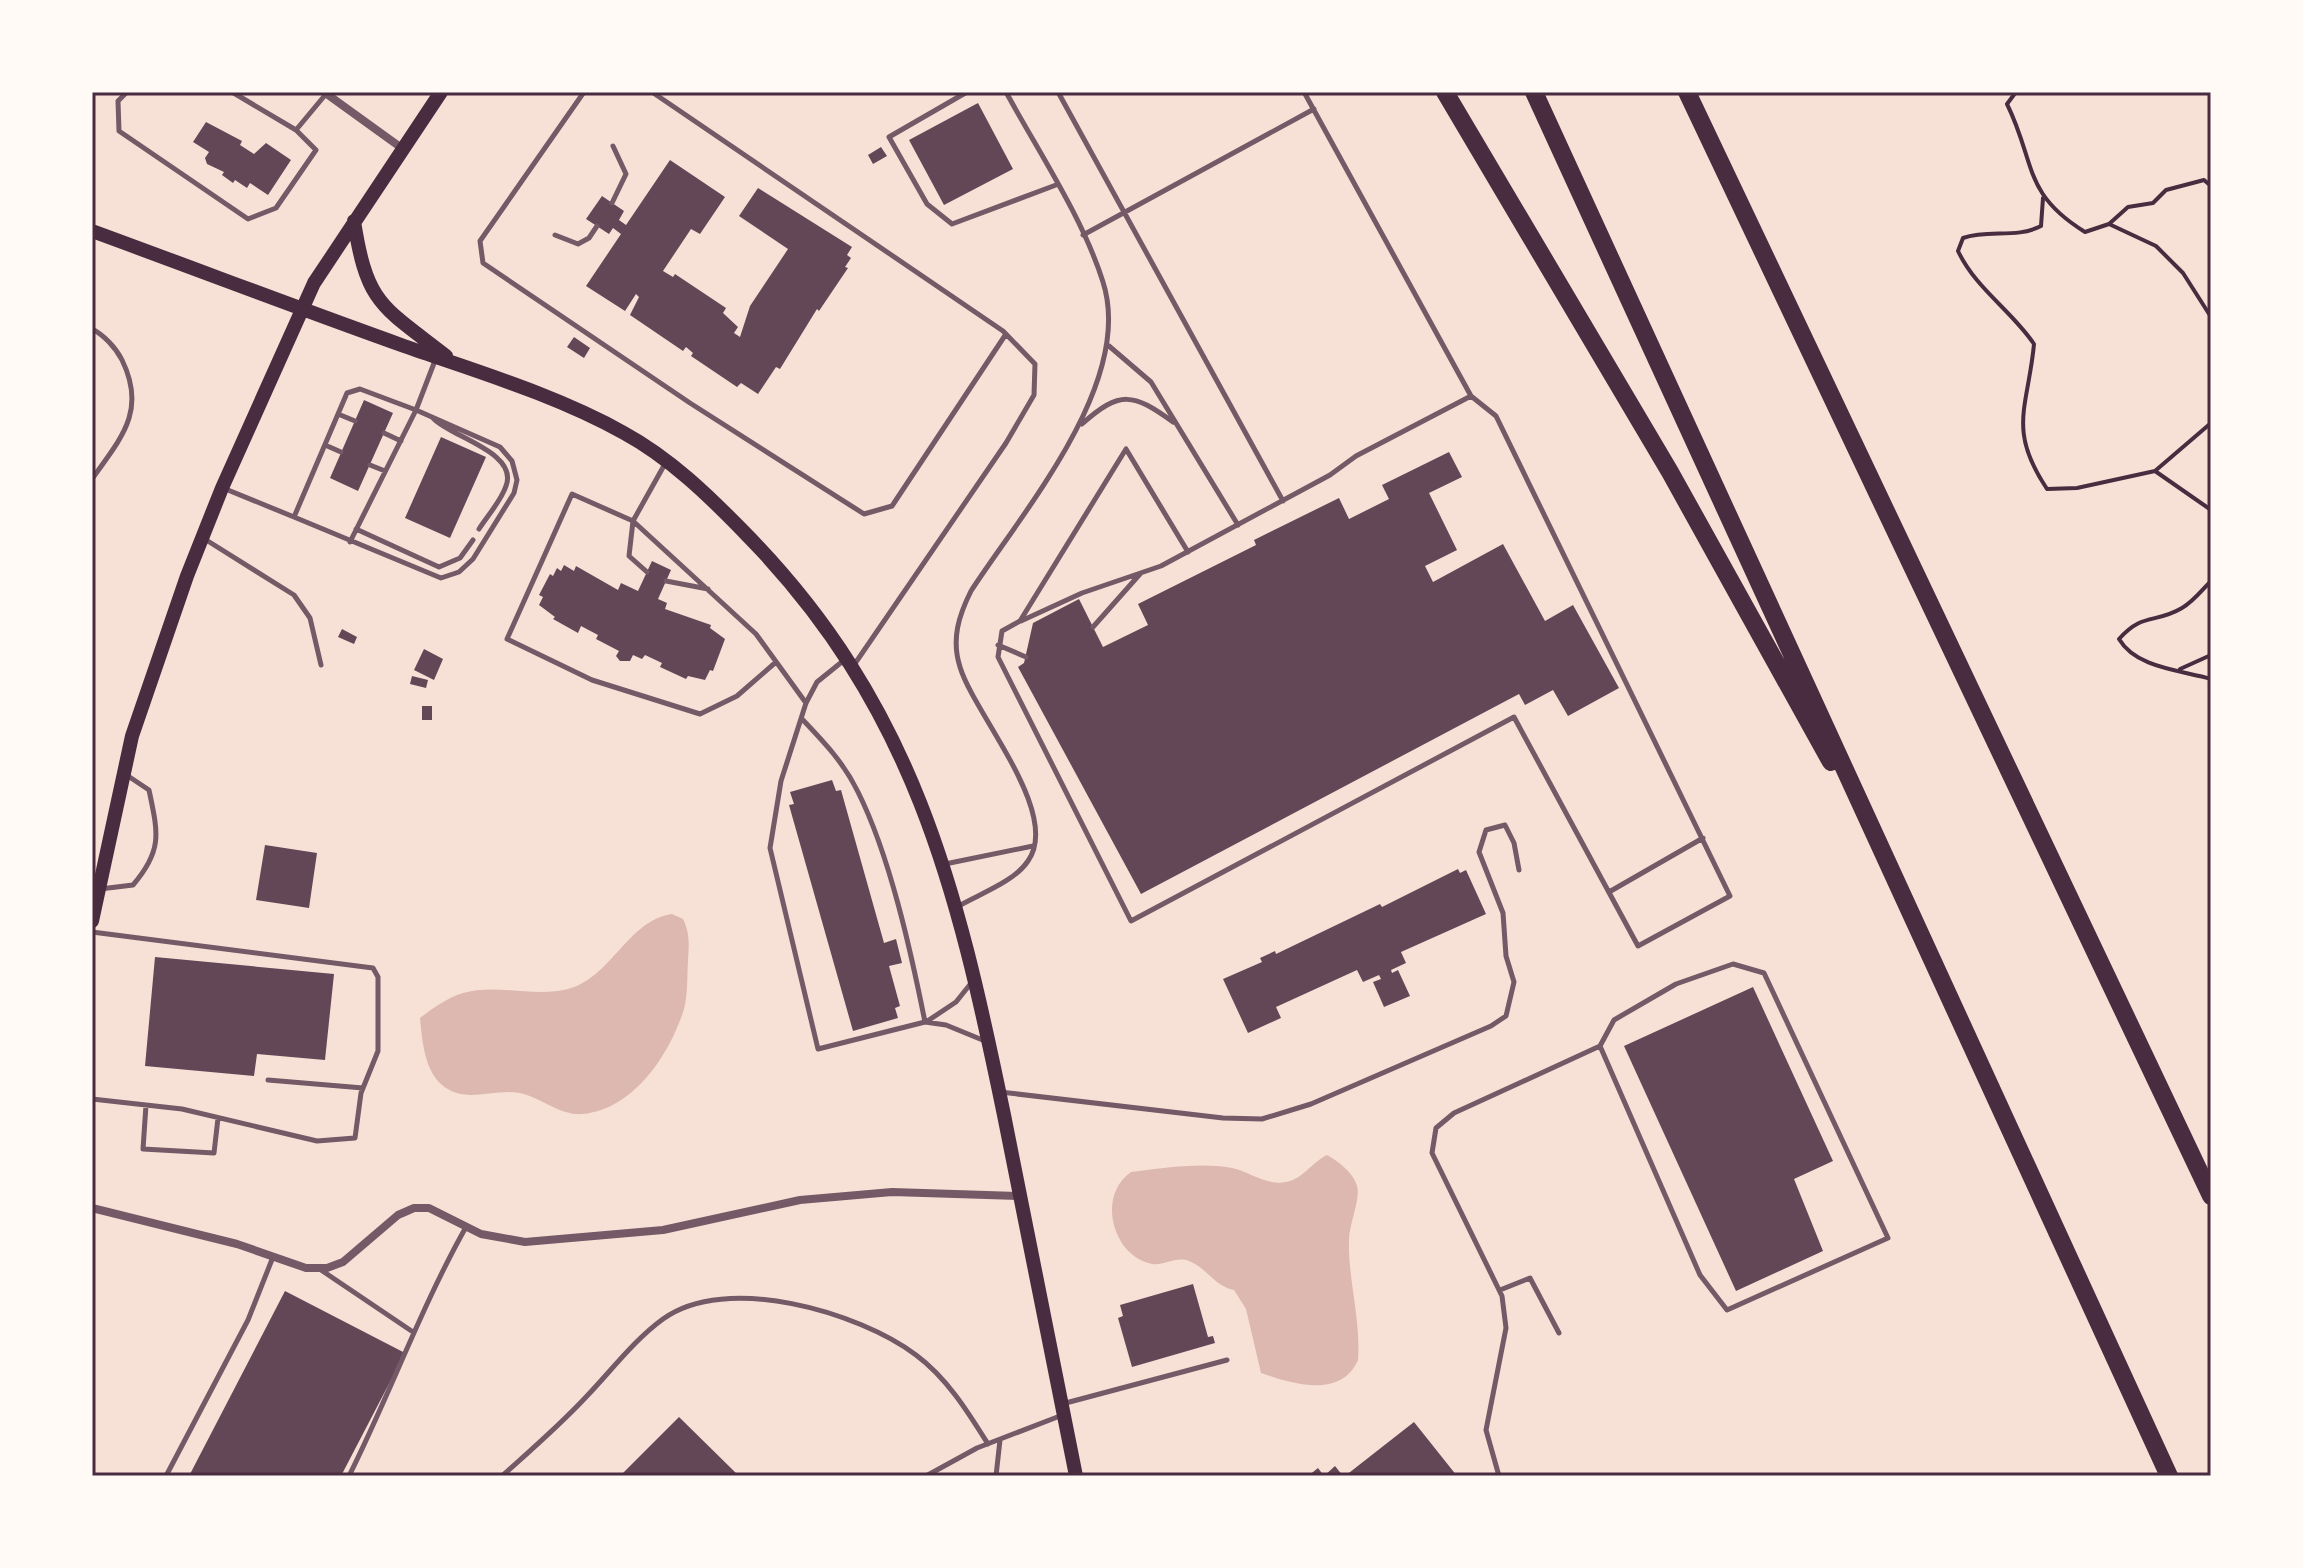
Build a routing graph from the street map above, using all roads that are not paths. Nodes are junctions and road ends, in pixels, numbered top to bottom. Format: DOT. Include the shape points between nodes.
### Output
graph roads {
  1 [pos="127,92"];
  2 [pos="232,92"];
  3 [pos="441,92"];
  4 [pos="584,92"];
  5 [pos="652,92"];
  6 [pos="967,92"];
  7 [pos="1006,92"];
  8 [pos="1058,92"];
  9 [pos="1304,92"];
  10 [pos="1445,92"];
  11 [pos="1534,92"];
  12 [pos="1687,92"];
  13 [pos="325,93"];
  14 [pos="1314,109"];
  15 [pos="296,130"];
  16 [pos="613,146"];
  17 [pos="403,149"];
  18 [pos="1056,185"];
  19 [pos="612,203"];
  20 [pos="1124,212"];
  21 [pos="354,221"];
  22 [pos="597,226"];
  23 [pos="92,231"];
  24 [pos="555,235"];
  25 [pos="1083,235"];
  26 [pos="301,309"];
  27 [pos="92,329"];
  28 [pos="1006,334"];
  29 [pos="1109,346"];
  30 [pos="436,358"];
  31 [pos="456,364"];
  32 [pos="1471,396"];
  33 [pos="416,410"];
  34 [pos="338,414"];
  35 [pos="430,415"];
  36 [pos="355,421"];
  37 [pos="1081,425"];
  38 [pos="1177,425"];
  39 [pos="384,433"];
  40 [pos="401,441"];
  41 [pos="325,445"];
  42 [pos="341,452"];
  43 [pos="666,461"];
  44 [pos="370,465"];
  45 [pos="385,471"];
  46 [pos="92,479"];
  47 [pos="222,488"];
  48 [pos="1283,501"];
  49 [pos="294,517"];
  50 [pos="633,521"];
  51 [pos="1238,525"];
  52 [pos="356,529"];
  53 [pos="479,529"];
  54 [pos="202,538"];
  55 [pos="473,540"];
  56 [pos="350,542"];
  57 [pos="1188,552"];
  58 [pos="647,572"];
  59 [pos="1142,573"];
  60 [pos="666,581"];
  61 [pos="709,589"];
  62 [pos="1020,621"];
  63 [pos="1093,627"];
  64 [pos="998,645"];
  65 [pos="1026,657"];
  66 [pos="776,662"];
  67 [pos="850,663"];
  68 [pos="321,665"];
  69 [pos="806,703"];
  70 [pos="802,719"];
  71 [pos="124,773"];
  72 [pos="1703,838"];
  73 [pos="1033,846"];
  74 [pos="945,864"];
  75 [pos="1519,870"];
  76 [pos="1897,882"];
  77 [pos="99,890"];
  78 [pos="1609,892"];
  79 [pos="956,907"];
  80 [pos="92,921"];
  81 [pos="92,932"];
  82 [pos="975,978"];
  83 [pos="925,1022"];
  84 [pos="989,1043"];
  85 [pos="1600,1046"];
  86 [pos="268,1080"];
  87 [pos="363,1088"];
  88 [pos="999,1092"];
  89 [pos="92,1099"];
  90 [pos="146,1105"];
  91 [pos="218,1117"];
  92 [pos="1020,1196"];
  93 [pos="2211,1196"];
  94 [pos="92,1208"];
  95 [pos="466,1227"];
  96 [pos="273,1257"];
  97 [pos="317,1268"];
  98 [pos="1500,1290"];
  99 [pos="413,1332"];
  100 [pos="1559,1333"];
  101 [pos="1227,1360"];
  102 [pos="1062,1410"];
  103 [pos="1000,1440"];
  104 [pos="988,1444"];
  105 [pos="166,1476"];
  106 [pos="349,1476"];
  107 [pos="502,1476"];
  108 [pos="926,1476"];
  109 [pos="996,1476"];
  110 [pos="1076,1476"];
  111 [pos="1499,1476"];
  112 [pos="2169,1476"];
  1 -- 15 [label="lane" via="118,101 119,131 248,219 276,208 316,150"];
  2 -- 15 [label="lane"];
  3 -- 17 [label="main road"];
  4 -- 28 [label="lane" via="480,241 483,263 864,514 892,506"];
  5 -- 28 [label="lane"];
  6 -- 18 [label="lane" via="889,137 927,204 952,224"];
  7 -- 18 [label="lane"];
  8 -- 20 [label="lane"];
  9 -- 14 [label="lane"];
  10 -- 76 [label="highway" via="1670,472"];
  11 -- 76 [label="highway"];
  12 -- 93 [label="highway"];
  13 -- 15 [label="lane"];
  13 -- 17 [label="street"];
  14 -- 20 [label="lane"];
  14 -- 32 [label="lane"];
  16 -- 19 [label="lane" via="626,174"];
  17 -- 21 [label="main road"];
  18 -- 25 [label="lane"];
  20 -- 25 [label="lane"];
  20 -- 48 [label="lane"];
  21 -- 26 [label="main road"];
  21 -- 31 [label="main road" via="362,271 373,292 387,310"];
  22 -- 24 [label="lane" via="578,244"];
  23 -- 26 [label="main road"];
  25 -- 29 [label="lane" via="1104,284"];
  26 -- 30 [label="main road"];
  26 -- 47 [label="main road"];
  27 -- 46 [label="lane" via="118,352 132,382 132,415"];
  28 -- 67 [label="lane" via="1035,364 1034,395 1006,443"];
  29 -- 37 [label="lane"];
  29 -- 38 [label="lane" via="1151,382"];
  30 -- 31 [label="main road"];
  30 -- 33 [label="lane"];
  31 -- 43 [label="main road" via="610,426"];
  32 -- 48 [label="lane"];
  32 -- 72 [label="lane" via="1496,416"];
  33 -- 34 [label="lane" via="360,389 347,393"];
  33 -- 35 [label="lane"];
  33 -- 40 [label="lane"];
  34 -- 36 [label="lane"];
  34 -- 41 [label="lane"];
  35 -- 53 [label="lane" via="443,429 498,458 507,473 507,484"];
  35 -- 56 [label="lane" via="500,447 512,461 514,493 473,559 459,572 441,578"];
  37 -- 38 [label="lane" via="1104,404 1128,397 1145,402"];
  37 -- 73 [label="lane" via="957,619 960,667 1030,799 1036,828"];
  38 -- 51 [label="lane"];
  39 -- 40 [label="lane"];
  40 -- 45 [label="lane"];
  41 -- 42 [label="lane"];
  41 -- 49 [label="lane"];
  43 -- 50 [label="lane"];
  43 -- 67 [label="main road" via="771,561"];
  44 -- 45 [label="lane"];
  45 -- 52 [label="lane"];
  47 -- 49 [label="lane"];
  47 -- 54 [label="main road"];
  48 -- 51 [label="lane"];
  49 -- 56 [label="lane"];
  50 -- 58 [label="lane" via="629,556"];
  50 -- 61 [label="lane"];
  50 -- 66 [label="lane" via="572,494 507,639 592,680 700,714 737,696"];
  51 -- 57 [label="lane"];
  52 -- 55 [label="lane" via="439,567 460,558"];
  52 -- 56 [label="lane"];
  54 -- 68 [label="lane" via="294,595 310,618"];
  54 -- 71 [label="main road" via="132,736"];
  57 -- 59 [label="lane"];
  57 -- 62 [label="lane" via="1126,449"];
  59 -- 62 [label="lane"];
  59 -- 63 [label="lane"];
  60 -- 61 [label="lane"];
  61 -- 66 [label="lane" via="756,634"];
  62 -- 64 [label="lane" via="1002,631"];
  64 -- 65 [label="lane"];
  64 -- 78 [label="lane" via="998,657 1019,704 1131,921 1514,717"];
  66 -- 69 [label="lane"];
  67 -- 69 [label="lane" via="817,682"];
  67 -- 74 [label="main road" via="882,715"];
  69 -- 70 [label="lane"];
  70 -- 83 [label="lane" via="837,756 859,793 911,952"];
  70 -- 83 [label="lane" via="781,781 770,848 818,1049"];
  71 -- 77 [label="main road"];
  71 -- 77 [label="lane" via="149,790 158,832 153,862 133,885"];
  72 -- 78 [label="lane"];
  72 -- 78 [label="lane" via="1730,896 1638,946"];
  73 -- 74 [label="lane"];
  73 -- 79 [label="lane" via="1022,869"];
  74 -- 79 [label="main road"];
  75 -- 88 [label="lane" via="1505,825 1486,830 1479,852 1503,913 1514,982 1506,1016 1311,1104 1262,1119 1223,1118"];
  76 -- 112 [label="highway"];
  77 -- 80 [label="main road"];
  79 -- 82 [label="main road"];
  81 -- 87 [label="lane" via="373,968 378,977 378,1051"];
  82 -- 83 [label="lane" via="956,1002"];
  82 -- 84 [label="main road"];
  83 -- 84 [label="lane"];
  84 -- 88 [label="main road"];
  85 -- 85 [label="lane" via="1700,1275 1727,1310 1888,1238 1764,973 1733,964 1676,984 1614,1020"];
  85 -- 98 [label="lane" via="1454,1113 1436,1128 1432,1153"];
  86 -- 87 [label="lane"];
  87 -- 91 [label="lane" via="355,1138 317,1141"];
  88 -- 92 [label="main road"];
  89 -- 90 [label="lane"];
  90 -- 91 [label="lane"];
  90 -- 91 [label="lane" via="143,1149 214,1153"];
  92 -- 95 [label="street" via="892,1192 800,1200 663,1230 536,1241 502,1240"];
  92 -- 102 [label="main road"];
  94 -- 96 [label="street"];
  95 -- 97 [label="street" via="429,1208 414,1208 398,1215 343,1262"];
  95 -- 99 [label="lane"];
  96 -- 97 [label="street"];
  96 -- 105 [label="lane" via="248,1320"];
  97 -- 99 [label="lane"];
  98 -- 100 [label="lane" via="1530,1278"];
  98 -- 111 [label="lane" via="1506,1328 1486,1430"];
  99 -- 106 [label="lane"];
  101 -- 102 [label="lane"];
  102 -- 103 [label="lane"];
  102 -- 110 [label="main road"];
  103 -- 104 [label="lane"];
  103 -- 109 [label="lane"];
  104 -- 107 [label="lane" via="958,1397 918,1356 874,1328 813,1309 743,1298 693,1303 665,1317 558,1427"];
  104 -- 108 [label="lane"];
}
